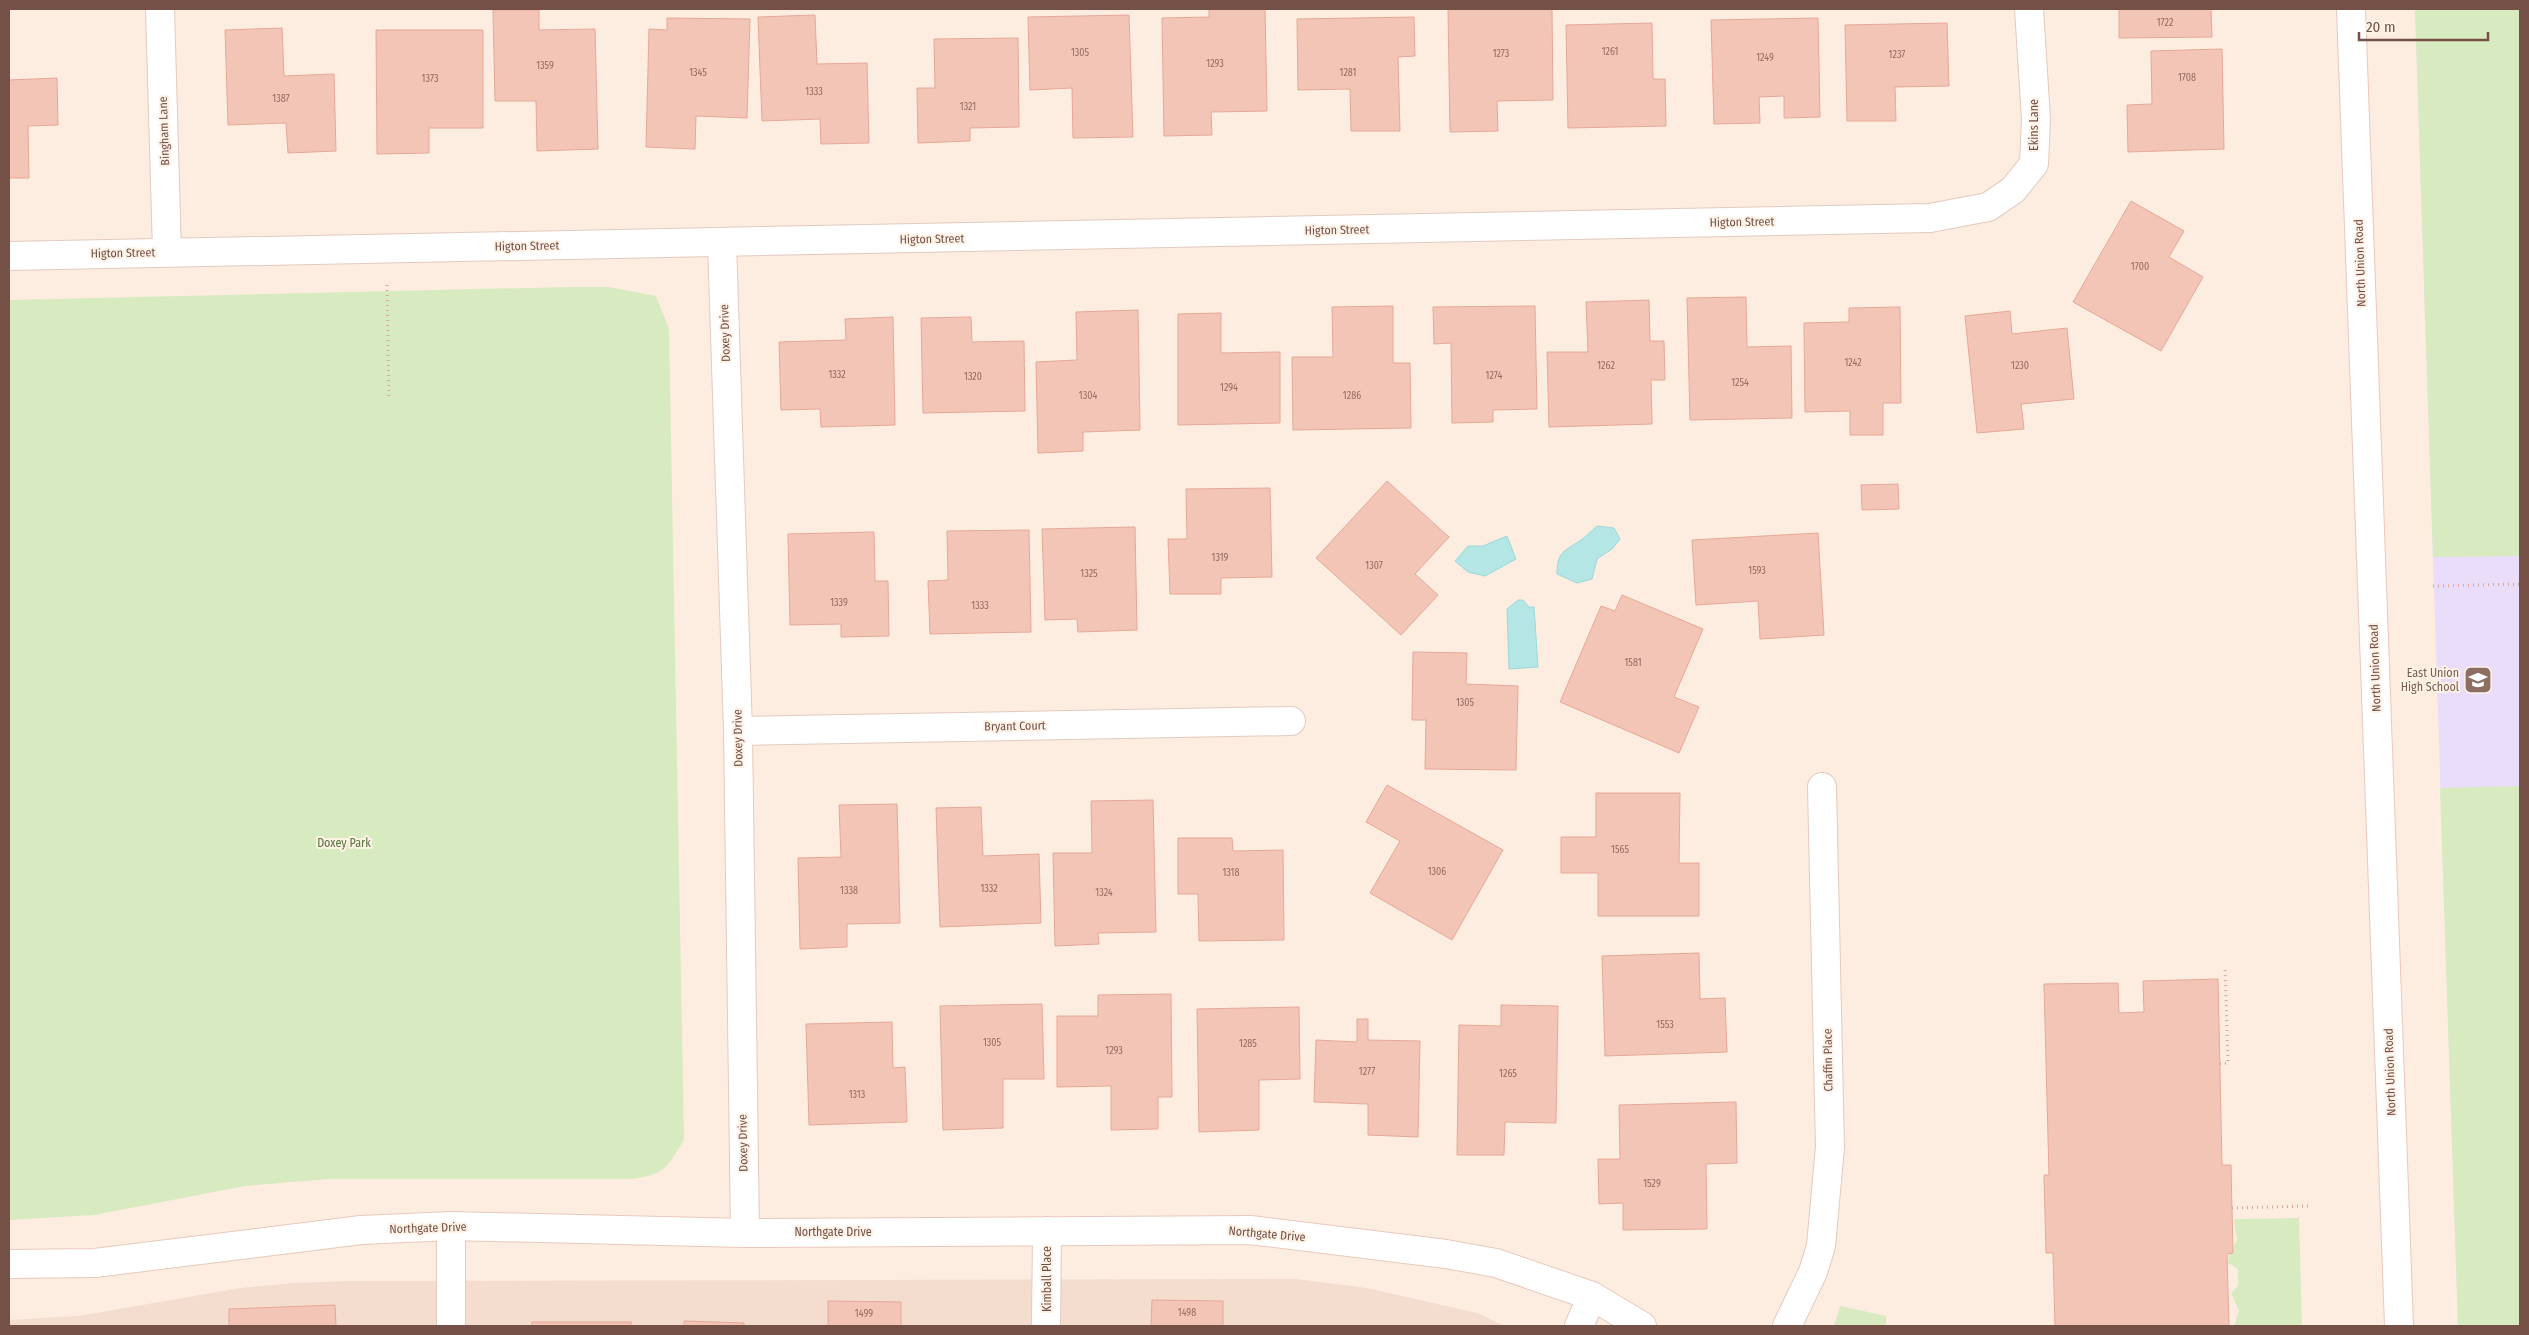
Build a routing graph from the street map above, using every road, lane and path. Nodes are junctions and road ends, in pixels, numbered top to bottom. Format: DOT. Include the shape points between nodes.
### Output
graph roads {
  1 [pos="160,9"];
  2 [pos="2030,9"];
  3 [pos="2351,9"];
  4 [pos="1856,219"];
  5 [pos="722,243"];
  6 [pos="167,252"];
  7 [pos="9,256"];
  8 [pos="387,282"];
  9 [pos="389,398"];
  10 [pos="2520,584"];
  11 [pos="2433,586"];
  12 [pos="1291,721"];
  13 [pos="738,731"];
  14 [pos="1822,787"];
  15 [pos="2225,967"];
  16 [pos="2220,1064"];
  17 [pos="2308,1206"];
  18 [pos="2232,1208"];
  19 [pos="451,1226"];
  20 [pos="1047,1231"];
  21 [pos="745,1233"];
  22 [pos="9,1264"];
  23 [pos="1592,1296"];
  24 [pos="451,1326"];
  25 [pos="1046,1326"];
  26 [pos="1579,1326"];
  27 [pos="1642,1326"];
  28 [pos="1787,1326"];
  29 [pos="2399,1326"];
  1 -- 6 [label="street, Bingham Lane"];
  2 -- 4 [label="street, Ekins Lane" via="2036,119 2034,164 2013,190 1988,207 1930,218"];
  3 -- 29 [label="street, North Union Road"];
  4 -- 5 [label="street, Higton Street"];
  5 -- 6 [label="street, Higton Street"];
  5 -- 13 [label="street, Doxey Drive"];
  6 -- 7 [label="street, Higton Street"];
  8 -- 9 [label="path"];
  10 -- 11 [label="path"];
  12 -- 13 [label="street, Bryant Court"];
  13 -- 21 [label="street, Doxey Drive"];
  14 -- 28 [label="street, Chaffin Place" via="1830,1148 1821,1246 1813,1272"];
  15 -- 16 [label="path" via="2228,1063"];
  17 -- 18 [label="path"];
  19 -- 21 [label="street, Northgate Drive"];
  19 -- 22 [label="street, Northgate Drive" via="361,1230 95,1263"];
  19 -- 24 [label="street"];
  20 -- 21 [label="street, Northgate Drive"];
  20 -- 23 [label="street, Northgate Drive" via="1250,1230 1496,1263"];
  20 -- 25 [label="street, Kimball Place"];
  23 -- 26 [label="street"];
  23 -- 27 [label="street, Northgate Drive"];
}
